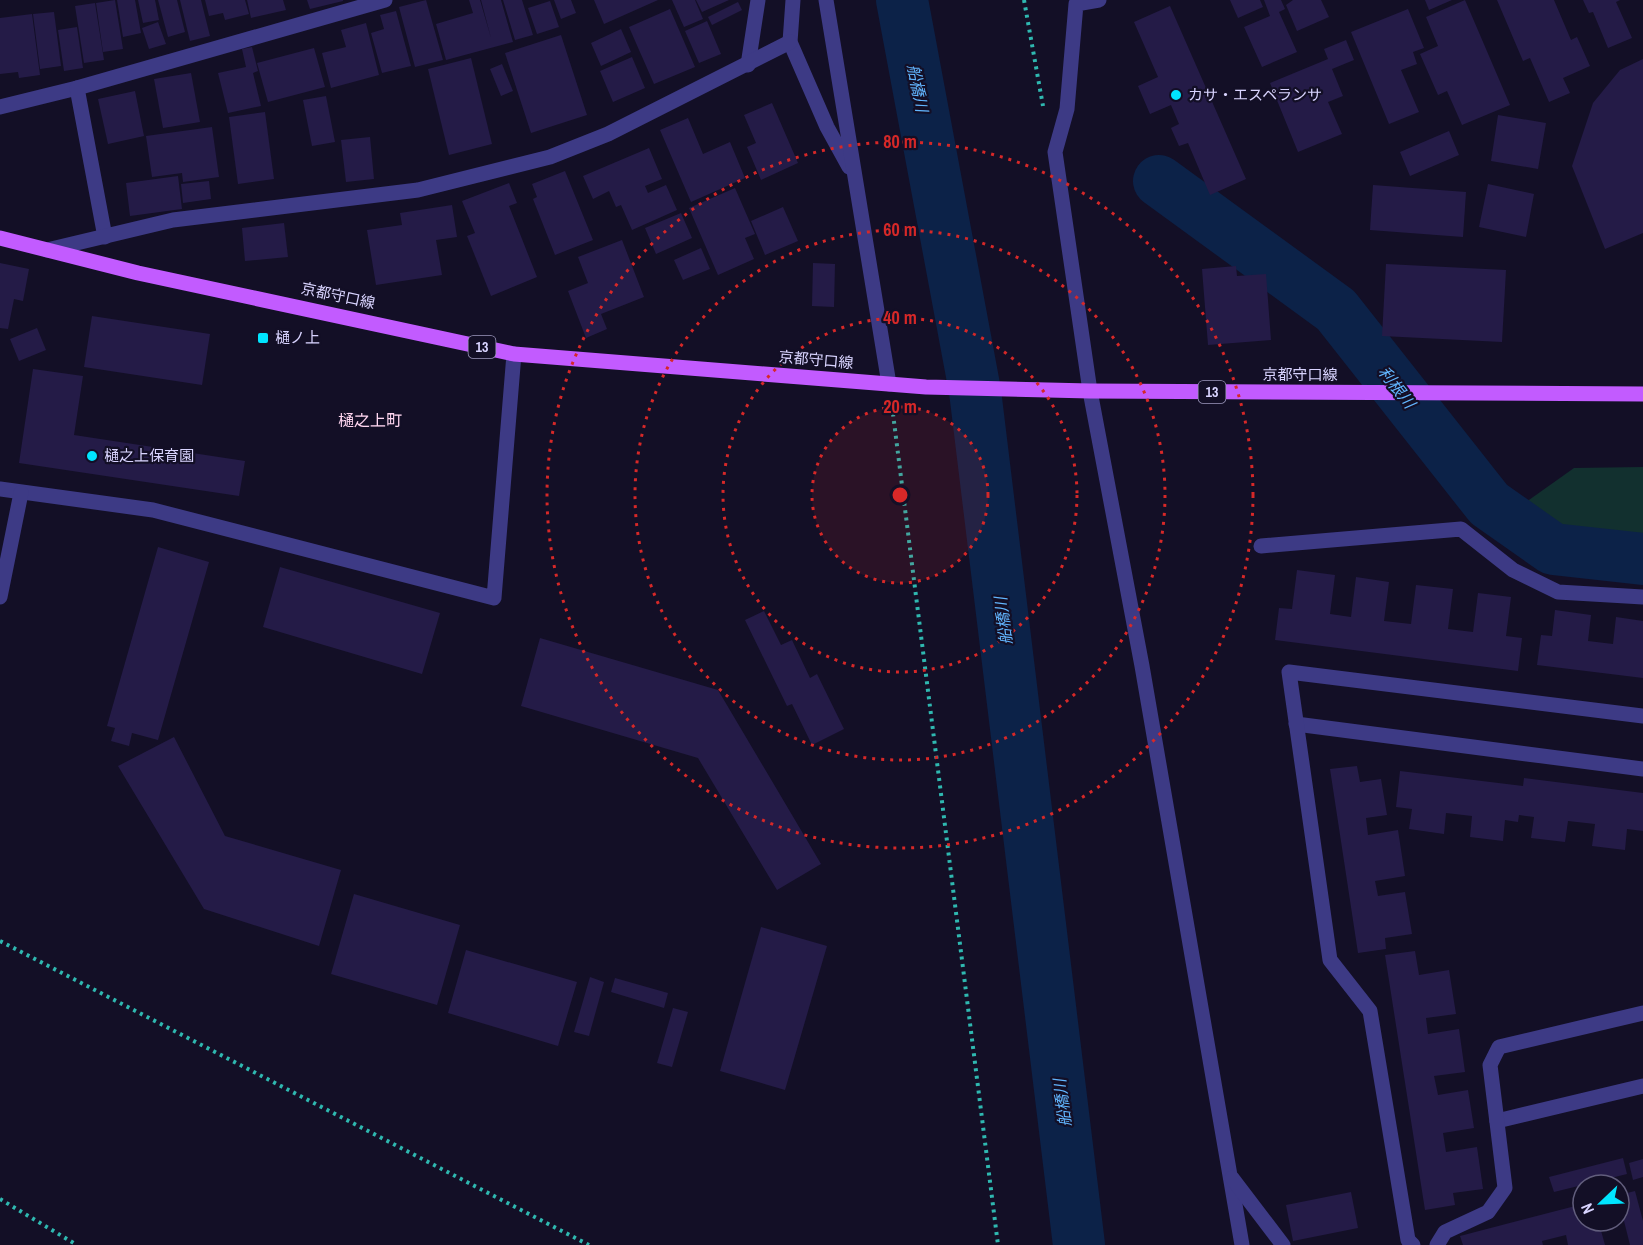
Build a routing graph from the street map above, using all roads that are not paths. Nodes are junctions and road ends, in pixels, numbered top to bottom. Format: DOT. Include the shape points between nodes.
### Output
graph roads {
  1 [pos="385,0"];
  2 [pos="758,0"];
  3 [pos="793,0"];
  4 [pos="826,0"];
  5 [pos="1099,0"];
  6 [pos="790,42"];
  7 [pos="748,65"];
  8 [pos="77,88"];
  9 [pos="0,107"];
  10 [pos="855,177"];
  11 [pos="105,237"];
  12 [pos="0,238"];
  13 [pos="47,250"];
  14 [pos="514,354"];
  15 [pos="889,384"];
  16 [pos="1090,391"];
  17 [pos="1643,394"];
  18 [pos="0,489"];
  19 [pos="21,493"];
  20 [pos="1262,546"];
  21 [pos="0,597"];
  22 [pos="1643,597"];
  23 [pos="1643,716"];
  24 [pos="1296,724"];
  25 [pos="1643,769"];
  26 [pos="1643,1013"];
  27 [pos="1643,1086"];
  28 [pos="1497,1121"];
  29 [pos="1230,1176"];
  30 [pos="1242,1245"];
  31 [pos="1283,1245"];
  32 [pos="1413,1245"];
  33 [pos="1437,1245"];
  1 -- 8 [label="street"];
  2 -- 7 [label="street"];
  3 -- 6 [label="street"];
  4 -- 10 [label="street"];
  5 -- 16 [label="street" via="1076,4 1067,109 1055,152"];
  6 -- 7 [label="street"];
  6 -- 10 [label="street" via="827,127"];
  7 -- 11 [label="street" via="608,134 550,156 418,190 173,220"];
  8 -- 9 [label="street"];
  8 -- 11 [label="street"];
  10 -- 15 [label="street"];
  11 -- 13 [label="street"];
  12 -- 13 [label="main road, 京都守口線 / 13"];
  13 -- 14 [label="main road, 京都守口線 / 13"];
  14 -- 15 [label="main road, 京都守口線 / 13"];
  14 -- 19 [label="street" via="495,598 153,510"];
  15 -- 16 [label="main road, 京都守口線 / 13"];
  16 -- 17 [label="main road, 京都守口線 / 13"];
  16 -- 29 [label="street"];
  18 -- 19 [label="street"];
  19 -- 21 [label="street"];
  20 -- 22 [label="street" via="1461,529 1513,570 1558,592"];
  23 -- 24 [label="street" via="1289,672"];
  24 -- 25 [label="street"];
  24 -- 32 [label="street" via="1330,960 1370,1011 1408,1240"];
  26 -- 28 [label="street" via="1499,1047 1490,1065"];
  27 -- 28 [label="street"];
  28 -- 33 [label="street" via="1505,1188 1488,1212 1445,1232"];
  29 -- 30 [label="street"];
  29 -- 31 [label="street"];
}
